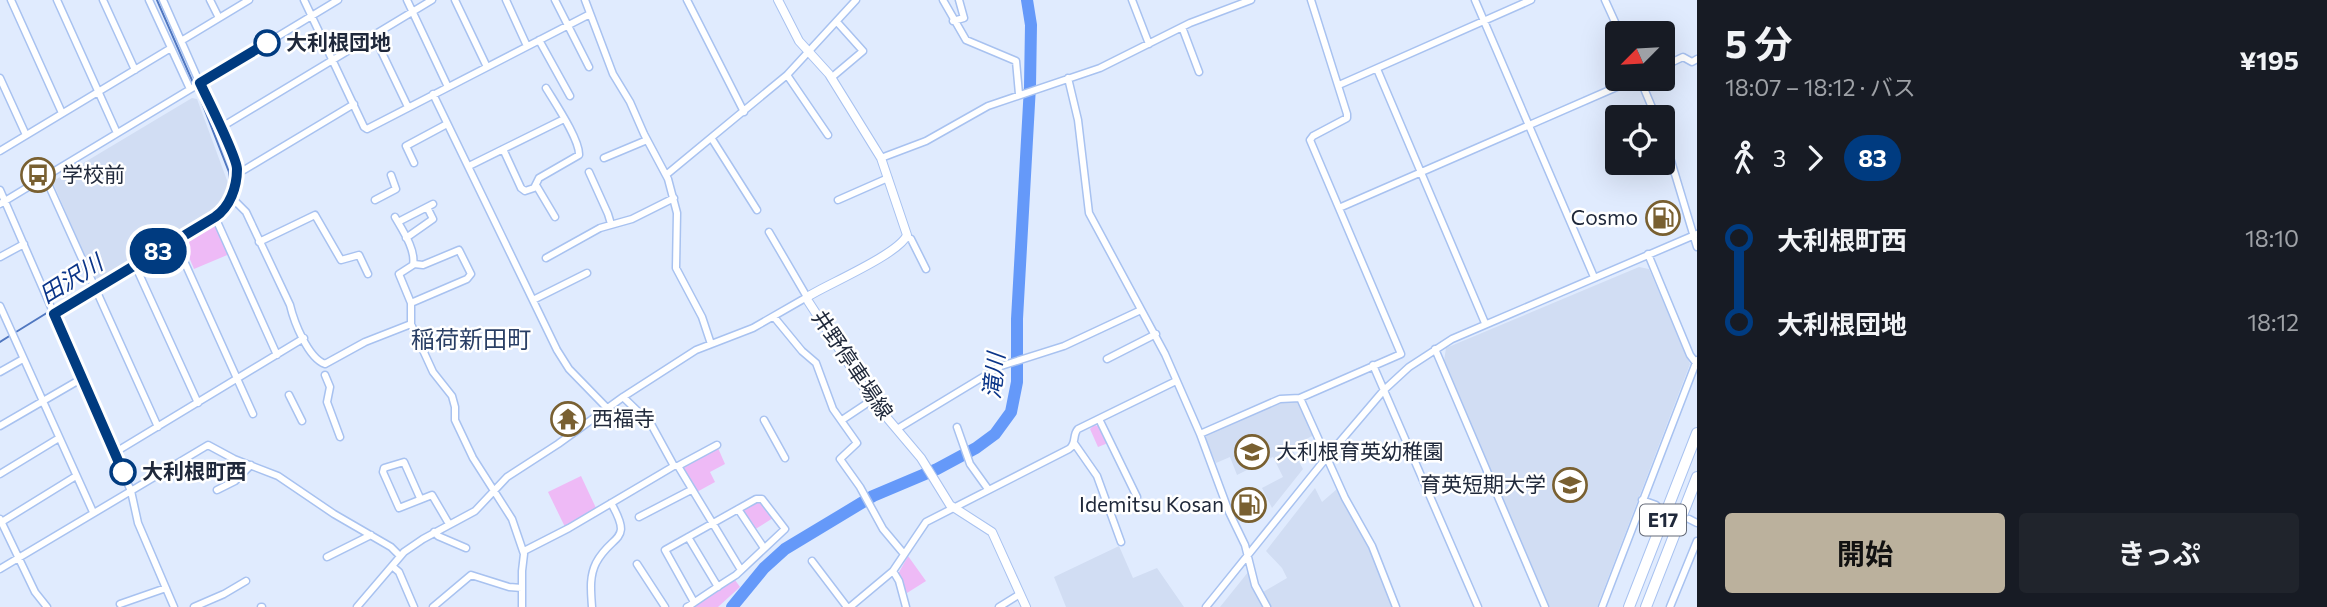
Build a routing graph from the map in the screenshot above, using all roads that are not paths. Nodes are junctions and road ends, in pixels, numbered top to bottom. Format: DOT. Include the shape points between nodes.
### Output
graph roads {
  1 [pos="11,0"];
  2 [pos="57,0"];
  3 [pos="103,0"];
  4 [pos="149,0"];
  5 [pos="163,0"];
  6 [pos="210,0"];
  7 [pos="250,0"];
  8 [pos="304,0"];
  9 [pos="338,0"];
  10 [pos="407,0"];
  11 [pos="432,0"];
  12 [pos="455,0"];
  13 [pos="506,0"];
  14 [pos="555,0"];
  15 [pos="585,0"];
  16 [pos="687,0"];
  17 [pos="778,0"];
  18 [pos="856,0"];
  19 [pos="943,0"];
  20 [pos="959,0"];
  21 [pos="1132,0"];
  22 [pos="1251,0"];
  23 [pos="1311,0"];
  24 [pos="1475,0"];
  25 [pos="1531,0"];
  26 [pos="1605,0"];
  27 [pos="412,12"];
  28 [pos="590,13"];
  29 [pos="312,16"];
  30 [pos="219,18"];
  31 [pos="953,21"];
  32 [pos="1485,21"];
  33 [pos="1615,21"];
  34 [pos="837,22"];
  35 [pos="568,25"];
  36 [pos="1182,27"];
  37 [pos="374,36"];
  38 [pos="539,40"];
  39 [pos="181,41"];
  40 [pos="1149,44"];
  41 [pos="527,46"];
  42 [pos="171,48"];
  43 [pos="809,53"];
  44 [pos="1697,59"];
  45 [pos="333,60"];
  46 [pos="1675,61"];
  47 [pos="487,67"];
  48 [pos="589,67"];
  49 [pos="135,69"];
  50 [pos="1377,69"];
  51 [pos="1199,72"];
  52 [pos="787,75"];
  53 [pos="0,78"];
  54 [pos="831,78"];
  55 [pos="1068,78"];
  56 [pos="200,83"];
  57 [pos="1339,85"];
  58 [pos="448,87"];
  59 [pos="546,88"];
  60 [pos="190,89"];
  61 [pos="1610,91"];
  62 [pos="98,92"];
  63 [pos="433,94"];
  64 [pos="1020,94"];
  65 [pos="570,96"];
  66 [pos="354,104"];
  67 [pos="408,107"];
  68 [pos="744,112"];
  69 [pos="62,113"];
  70 [pos="564,119"];
  71 [pos="447,124"];
  72 [pos="1530,126"];
  73 [pos="220,128"];
  74 [pos="117,133"];
  75 [pos="26,135"];
  76 [pos="828,135"];
  77 [pos="712,139"];
  78 [pos="647,140"];
  79 [pos="503,149"];
  80 [pos="0,150"];
  81 [pos="604,158"];
  82 [pos="881,158"];
  83 [pos="414,163"];
  84 [pos="469,166"];
  85 [pos="237,170"];
  86 [pos="589,172"];
  87 [pos="1675,172"];
  88 [pos="1420,173"];
  89 [pos="391,175"];
  90 [pos="666,175"];
  91 [pos="46,177"];
  92 [pos="888,178"];
  93 [pos="536,185"];
  94 [pos="0,190"];
  95 [pos="231,197"];
  96 [pos="674,198"];
  97 [pos="375,200"];
  98 [pos="838,200"];
  99 [pos="2,203"];
  100 [pos="310,207"];
  101 [pos="1339,208"];
  102 [pos="757,210"];
  103 [pos="314,215"];
  104 [pos="215,217"];
  105 [pos="555,217"];
  106 [pos="611,224"];
  107 [pos="769,232"];
  108 [pos="1695,234"];
  109 [pos="907,237"];
  110 [pos="406,238"];
  111 [pos="175,241"];
  112 [pos="259,242"];
  113 [pos="24,244"];
  114 [pos="1697,247"];
  115 [pos="1648,254"];
  116 [pos="0,257"];
  117 [pos="547,258"];
  118 [pos="414,264"];
  119 [pos="135,265"];
  120 [pos="926,269"];
  121 [pos="587,272"];
  122 [pos="368,274"];
  123 [pos="1594,277"];
  124 [pos="96,289"];
  125 [pos="807,297"];
  126 [pos="533,300"];
  127 [pos="411,303"];
  128 [pos="1141,310"];
  129 [pos="1,311"];
  130 [pos="54,314"];
  131 [pos="774,317"];
  132 [pos="1485,323"];
  133 [pos="411,324"];
  134 [pos="1156,334"];
  135 [pos="304,338"];
  136 [pos="711,344"];
  137 [pos="1435,349"];
  138 [pos="277,355"];
  139 [pos="23,359"];
  140 [pos="1107,359"];
  141 [pos="1696,361"];
  142 [pos="1373,365"];
  143 [pos="0,372"];
  144 [pos="326,375"];
  145 [pos="81,379"];
  146 [pos="237,379"];
  147 [pos="1176,381"];
  148 [pos="1384,390"];
  149 [pos="289,395"];
  150 [pos="623,397"];
  151 [pos="1300,398"];
  152 [pos="872,400"];
  153 [pos="42,401"];
  154 [pos="198,403"];
  155 [pos="607,408"];
  156 [pos="253,414"];
  157 [pos="1099,419"];
  158 [pos="764,420"];
  159 [pos="842,420"];
  160 [pos="302,421"];
  161 [pos="0,426"];
  162 [pos="158,427"];
  163 [pos="957,427"];
  164 [pos="897,429"];
  165 [pos="1697,433"];
  166 [pos="1200,434"];
  167 [pos="59,438"];
  168 [pos="341,438"];
  169 [pos="1074,443"];
  170 [pos="717,445"];
  171 [pos="114,453"];
  172 [pos="1327,457"];
  173 [pos="785,458"];
  174 [pos="251,465"];
  175 [pos="676,466"];
  176 [pos="0,474"];
  177 [pos="76,476"];
  178 [pos="1697,477"];
  179 [pos="494,489"];
  180 [pos="988,489"];
  181 [pos="217,490"];
  182 [pos="691,490"];
  183 [pos="131,491"];
  184 [pos="1137,497"];
  185 [pos="420,498"];
  186 [pos="1642,500"];
  187 [pos="611,503"];
  188 [pos="1656,505"];
  189 [pos="952,508"];
  190 [pos="738,509"];
  191 [pos="93,512"];
  192 [pos="639,517"];
  193 [pos="1689,519"];
  194 [pos="0,521"];
  195 [pos="713,523"];
  196 [pos="1697,523"];
  197 [pos="449,524"];
  198 [pos="434,532"];
  199 [pos="371,535"];
  200 [pos="688,537"];
  201 [pos="1697,541"];
  202 [pos="1121,542"];
  203 [pos="466,548"];
  204 [pos="764,548"];
  205 [pos="524,551"];
  206 [pos="904,554"];
  207 [pos="400,556"];
  208 [pos="1247,556"];
  209 [pos="327,557"];
  210 [pos="18,559"];
  211 [pos="813,561"];
  212 [pos="637,564"];
  213 [pos="392,566"];
  214 [pos="0,569"];
  215 [pos="741,570"];
  216 [pos="893,571"];
  217 [pos="246,581"];
  218 [pos="718,587"];
  219 [pos="166,588"];
  220 [pos="522,588"];
  221 [pos="1020,594"];
  222 [pos="694,602"];
  223 [pos="120,604"];
  224 [pos="47,607"];
  225 [pos="174,607"];
  226 [pos="194,607"];
  227 [pos="357,607"];
  228 [pos="414,607"];
  229 [pos="433,607"];
  230 [pos="522,607"];
  231 [pos="592,607"];
  232 [pos="665,607"];
  233 [pos="687,607"];
  234 [pos="849,607"];
  235 [pos="906,607"];
  236 [pos="999,607"];
  237 [pos="1026,607"];
  238 [pos="1206,607"];
  239 [pos="1267,607"];
  240 [pos="1396,607"];
  241 [pos="1478,607"];
  242 [pos="1545,607"];
  243 [pos="1602,607"];
  244 [pos="1629,607"];
  245 [pos="1646,607"];
  246 [pos="1670,607"];
  1 -- 69 [label="street"];
  2 -- 62 [label="street"];
  3 -- 49 [label="street"];
  4 -- 42 [label="street"];
  5 -- 39 [label="street"];
  6 -- 30 [label="street"];
  7 -- 30 [label="street"];
  8 -- 29 [label="street"];
  9 -- 29 [label="street"];
  10 -- 27 [label="street"];
  11 -- 27 [label="street"];
  12 -- 47 [label="street"];
  13 -- 41 [label="street"];
  14 -- 35 [label="street"];
  15 -- 28 [label="street"];
  16 -- 68 [label="street"];
  17 -- 43 [label="main road"];
  18 -- 34 [label="street"];
  19 -- 31 [label="street"];
  20 -- 31 [label="street" via="964,18"];
  21 -- 40 [label="street"];
  22 -- 36 [label="street"];
  23 -- 57 [label="street"];
  24 -- 32 [label="street"];
  25 -- 32 [label="street"];
  26 -- 33 [label="street"];
  27 -- 37 [label="street"];
  27 -- 58 [label="street"];
  28 -- 35 [label="street"];
  28 -- 78 [label="street" via="614,77"];
  29 -- 45 [label="street"];
  29 -- 56 [label="street"];
  30 -- 39 [label="street"];
  31 -- 64 [label="street" via="971,44 1014,60"];
  32 -- 50 [label="street"];
  32 -- 72 [label="street"];
  34 -- 43 [label="street"];
  34 -- 54 [label="street" via="863,51"];
  35 -- 38 [label="street"];
  35 -- 48 [label="street"];
  36 -- 40 [label="street"];
  36 -- 51 [label="street"];
  37 -- 45 [label="street"];
  37 -- 67 [label="street"];
  38 -- 41 [label="street"];
  38 -- 65 [label="street"];
  39 -- 56 [label="street"];
  40 -- 55 [label="street"];
  41 -- 47 [label="street"];
  42 -- 49 [label="street"];
  42 -- 60 [label="street"];
  43 -- 52 [label="street"];
  43 -- 54 [label="main road"];
  44 -- 46 [label="street"];
  45 -- 66 [label="street"];
  45 -- 73 [label="street"];
  47 -- 58 [label="street"];
  49 -- 62 [label="street"];
  50 -- 57 [label="street"];
  50 -- 88 [label="street"];
  52 -- 68 [label="street"];
  52 -- 76 [label="street"];
  53 -- 75 [label="street"];
  54 -- 82 [label="main road"];
  55 -- 64 [label="street"];
  55 -- 128 [label="street" via="1078,120 1087,209"];
  56 -- 60 [label="street"];
  56 -- 73 [label="street"];
  57 -- 101 [label="street" via="1347,118 1310,140"];
  58 -- 63 [label="street"];
  59 -- 70 [label="street"];
  60 -- 74 [label="street"];
  61 -- 72 [label="street"];
  62 -- 69 [label="street"];
  62 -- 74 [label="street"];
  63 -- 67 [label="street"];
  63 -- 71 [label="street"];
  64 -- 82 [label="street"];
  66 -- 67 [label="street" via="367,129"];
  66 -- 85 [label="street"];
  68 -- 77 [label="street"];
  69 -- 75 [label="street"];
  70 -- 79 [label="street"];
  70 -- 93 [label="street" via="580,154 539,178"];
  71 -- 83 [label="street" via="406,146"];
  71 -- 84 [label="street"];
  72 -- 88 [label="street"];
  72 -- 123 [label="street"];
  73 -- 85 [label="street"];
  74 -- 91 [label="street"];
  75 -- 80 [label="street"];
  77 -- 90 [label="street"];
  77 -- 102 [label="street"];
  78 -- 81 [label="street"];
  78 -- 90 [label="street"];
  79 -- 84 [label="street"];
  79 -- 93 [label="street" via="522,190"];
  82 -- 92 [label="main road"];
  84 -- 126 [label="street"];
  85 -- 95 [label="street"];
  86 -- 106 [label="street"];
  87 -- 108 [label="street"];
  88 -- 101 [label="street"];
  88 -- 132 [label="street"];
  89 -- 97 [label="street" via="396,189"];
  90 -- 96 [label="street"];
  91 -- 99 [label="street"];
  91 -- 124 [label="street"];
  92 -- 98 [label="street"];
  92 -- 109 [label="main road"];
  93 -- 105 [label="street"];
  94 -- 99 [label="street"];
  95 -- 104 [label="street"];
  95 -- 112 [label="street" via="246,212"];
  96 -- 106 [label="street"];
  96 -- 136 [label="street" via="676,268"];
  99 -- 113 [label="street"];
  100 -- 103 [label="street"];
  101 -- 142 [label="street" via="1401,354"];
  103 -- 112 [label="street"];
  103 -- 122 [label="street" via="341,260 359,254"];
  104 -- 111 [label="street"];
  104 -- 138 [label="street"];
  106 -- 117 [label="street"];
  107 -- 125 [label="street"];
  108 -- 114 [label="street"];
  108 -- 115 [label="street"];
  109 -- 120 [label="street"];
  109 -- 125 [label="main road, 井野停車場線" via="854,273"];
  110 -- 110 [label="street" via="397,220 430,205 433,219"];
  110 -- 118 [label="street"];
  111 -- 119 [label="street"];
  111 -- 146 [label="street"];
  112 -- 135 [label="street"];
  113 -- 116 [label="street"];
  113 -- 130 [label="street"];
  115 -- 123 [label="street"];
  115 -- 141 [label="street"];
  118 -- 127 [label="street" via="399,274"];
  118 -- 127 [label="street" via="423,265 459,250 471,274"];
  119 -- 124 [label="street"];
  119 -- 154 [label="street"];
  121 -- 126 [label="street"];
  123 -- 132 [label="street"];
  124 -- 130 [label="street"];
  124 -- 162 [label="street"];
  125 -- 131 [label="street"];
  125 -- 152 [label="main road, 井野停車場線"];
  126 -- 155 [label="street" via="569,369"];
  127 -- 133 [label="street"];
  128 -- 134 [label="street"];
  128 -- 164 [label="street" via="1064,346 1007,363"];
  129 -- 139 [label="street"];
  130 -- 145 [label="street"];
  131 -- 136 [label="street"];
  131 -- 159 [label="street" via="816,363 833,409"];
  132 -- 137 [label="street"];
  133 -- 135 [label="street" via="326,364 315,358"];
  133 -- 179 [label="street" via="433,372 452,396 455,420 473,458"];
  134 -- 140 [label="street"];
  134 -- 147 [label="street"];
  135 -- 138 [label="street"];
  136 -- 150 [label="street"];
  137 -- 148 [label="street"];
  137 -- 242 [label="street"];
  138 -- 146 [label="street"];
  139 -- 143 [label="street"];
  139 -- 153 [label="street"];
  141 -- 186 [label="street"];
  142 -- 148 [label="street"];
  142 -- 151 [label="street"];
  144 -- 168 [label="street" via="330,387 327,402"];
  145 -- 153 [label="street"];
  145 -- 171 [label="street"];
  146 -- 154 [label="street"];
  146 -- 156 [label="street"];
  147 -- 157 [label="street"];
  147 -- 166 [label="street"];
  148 -- 172 [label="street"];
  148 -- 241 [label="street"];
  149 -- 160 [label="street"];
  150 -- 155 [label="street"];
  150 -- 175 [label="street" via="651,424"];
  151 -- 166 [label="street" via="1280,399"];
  151 -- 172 [label="street"];
  152 -- 159 [label="street"];
  152 -- 164 [label="main road, 井野停車場線"];
  153 -- 161 [label="street"];
  153 -- 167 [label="street"];
  154 -- 162 [label="street"];
  155 -- 179 [label="street"];
  157 -- 169 [label="street" via="1076,432"];
  157 -- 184 [label="street"];
  158 -- 173 [label="street"];
  159 -- 206 [label="street" via="857,443 840,460"];
  162 -- 171 [label="street"];
  163 -- 180 [label="street" via="970,463"];
  164 -- 189 [label="main road, 井野停車場線" via="926,464"];
  165 -- 244 [label="highway, E17"];
  166 -- 208 [label="street"];
  167 -- 176 [label="street"];
  167 -- 177 [label="street"];
  169 -- 180 [label="street"];
  169 -- 202 [label="street" via="1097,477"];
  170 -- 175 [label="street"];
  171 -- 183 [label="street"];
  172 -- 208 [label="street"];
  172 -- 240 [label="street" via="1372,546"];
  174 -- 181 [label="street"];
  174 -- 183 [label="street" via="208,444"];
  174 -- 199 [label="street" via="278,475"];
  175 -- 182 [label="street"];
  175 -- 187 [label="street"];
  177 -- 191 [label="street"];
  177 -- 194 [label="street"];
  178 -- 245 [label="highway, E17"];
  179 -- 197 [label="street" via="475,510"];
  179 -- 205 [label="street"];
  180 -- 189 [label="street"];
  182 -- 192 [label="street"];
  182 -- 195 [label="street"];
  183 -- 191 [label="street"];
  183 -- 219 [label="street" via="138,523"];
  185 -- 185 [label="street" via="399,508 383,469 404,462"];
  185 -- 197 [label="street" via="432,495"];
  186 -- 188 [label="street"];
  186 -- 243 [label="street"];
  187 -- 205 [label="street"];
  187 -- 231 [label="street" via="621,533 596,564"];
  189 -- 206 [label="street" via="926,522"];
  189 -- 221 [label="main road, 井野停車場線" via="992,532"];
  190 -- 195 [label="street"];
  190 -- 204 [label="street"];
  190 -- 204 [label="street" via="762,499 785,529"];
  191 -- 210 [label="street"];
  193 -- 196 [label="street"];
  194 -- 210 [label="street"];
  195 -- 200 [label="street"];
  195 -- 215 [label="street"];
  197 -- 198 [label="street"];
  198 -- 203 [label="street"];
  198 -- 207 [label="street"];
  199 -- 207 [label="street"];
  199 -- 209 [label="street"];
  200 -- 218 [label="street"];
  200 -- 222 [label="street" via="665,550"];
  201 -- 246 [label="street"];
  204 -- 215 [label="street"];
  205 -- 220 [label="street"];
  206 -- 216 [label="street"];
  207 -- 213 [label="street"];
  208 -- 238 [label="street"];
  208 -- 239 [label="street"];
  210 -- 214 [label="street"];
  210 -- 224 [label="street"];
  211 -- 234 [label="street"];
  212 -- 232 [label="street"];
  213 -- 227 [label="street"];
  213 -- 228 [label="street"];
  215 -- 218 [label="street"];
  216 -- 234 [label="street"];
  216 -- 235 [label="street"];
  217 -- 226 [label="street"];
  218 -- 222 [label="street"];
  219 -- 223 [label="street"];
  219 -- 225 [label="street"];
  220 -- 229 [label="street" via="471,575"];
  220 -- 230 [label="street"];
  221 -- 236 [label="street"];
  221 -- 237 [label="main road, 井野停車場線"];
  222 -- 233 [label="street"];
}
